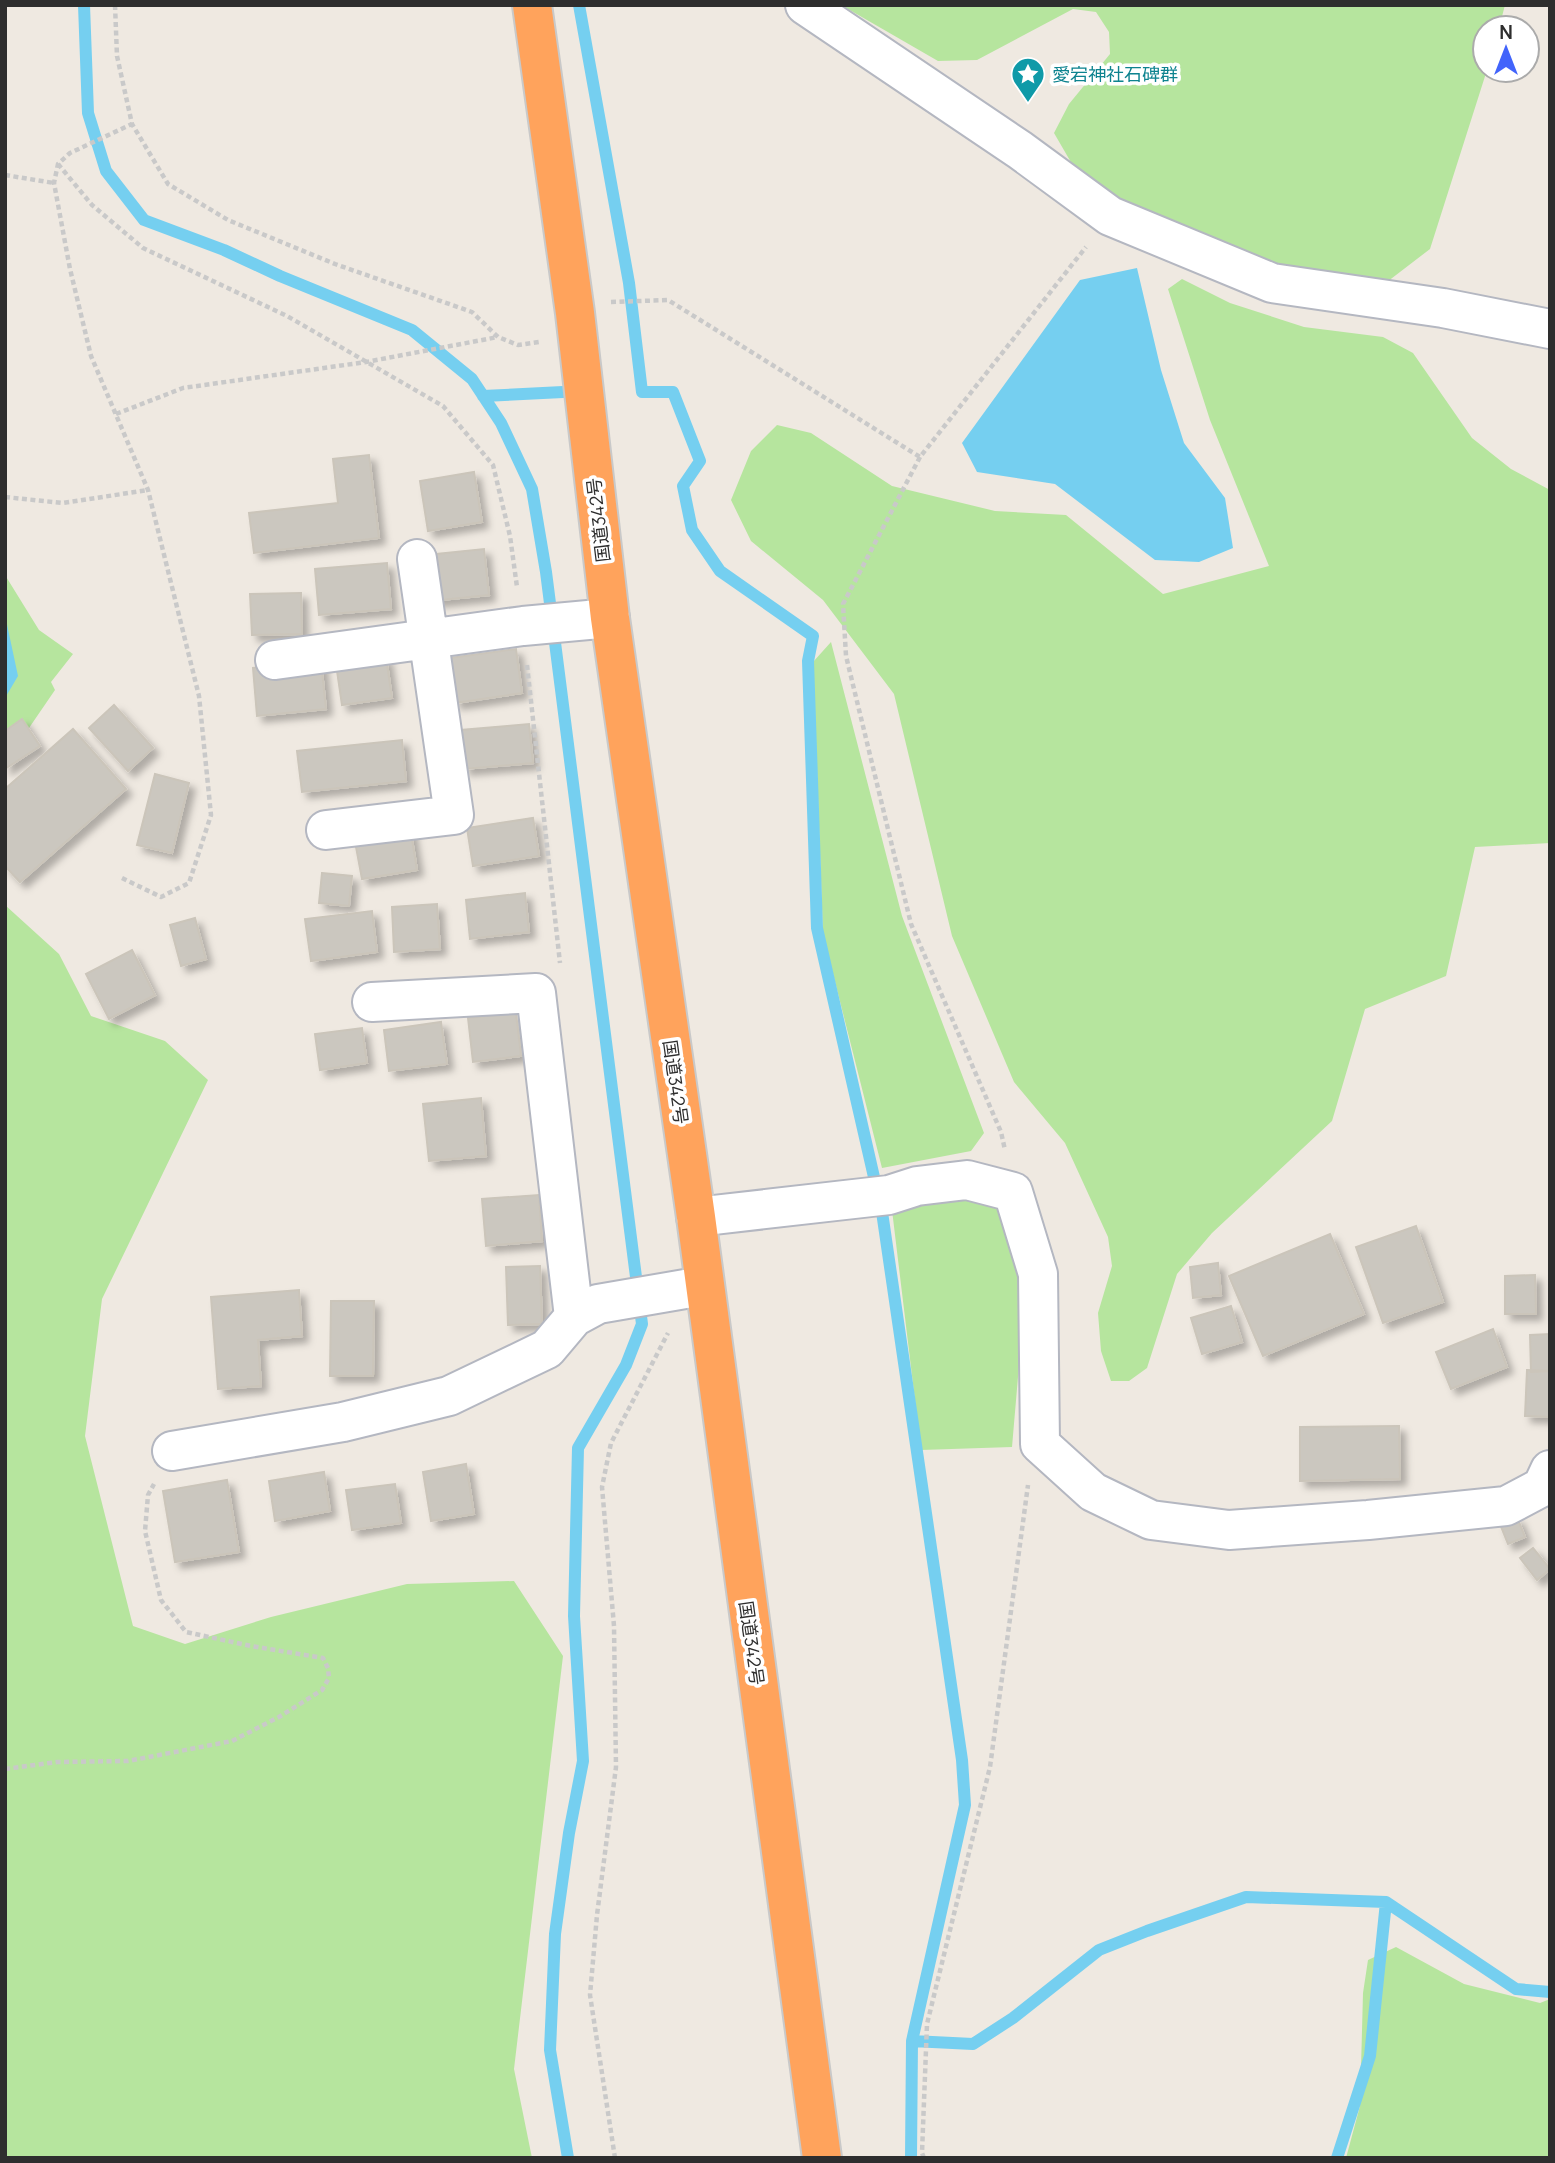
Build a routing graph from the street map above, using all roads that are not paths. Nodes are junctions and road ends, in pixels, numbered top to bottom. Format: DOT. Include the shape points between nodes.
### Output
graph roads {
  1 [pos="532,5"];
  2 [pos="805,5"];
  3 [pos="1550,329"];
  4 [pos="417,559"];
  5 [pos="610,618"];
  6 [pos="429,640"];
  7 [pos="275,660"];
  8 [pos="326,830"];
  9 [pos="372,1002"];
  10 [pos="696,1217"];
  11 [pos="697,1286"];
  12 [pos="574,1317"];
  13 [pos="172,1451"];
  14 [pos="1550,1470"];
  15 [pos="822,2158"];
  1 -- 5 [label="highway, 国道342号"];
  2 -- 3 [label="street" via="1110,216 1272,283"];
  4 -- 6 [label="street"];
  5 -- 6 [label="street"];
  5 -- 10 [label="highway, 国道342号"];
  6 -- 7 [label="street"];
  6 -- 8 [label="street" via="454,815"];
  9 -- 12 [label="street" via="536,993"];
  10 -- 11 [label="highway, 国道342号"];
  10 -- 14 [label="street" via="889,1195 917,1186 967,1180 1013,1192 1038,1274 1040,1444 1093,1492 1152,1520 1229,1530 1506,1506 1542,1487"];
  11 -- 12 [label="street" via="598,1304"];
  11 -- 15 [label="highway, 国道342号"];
  12 -- 13 [label="street" via="547,1349 449,1396 343,1422"];
}
